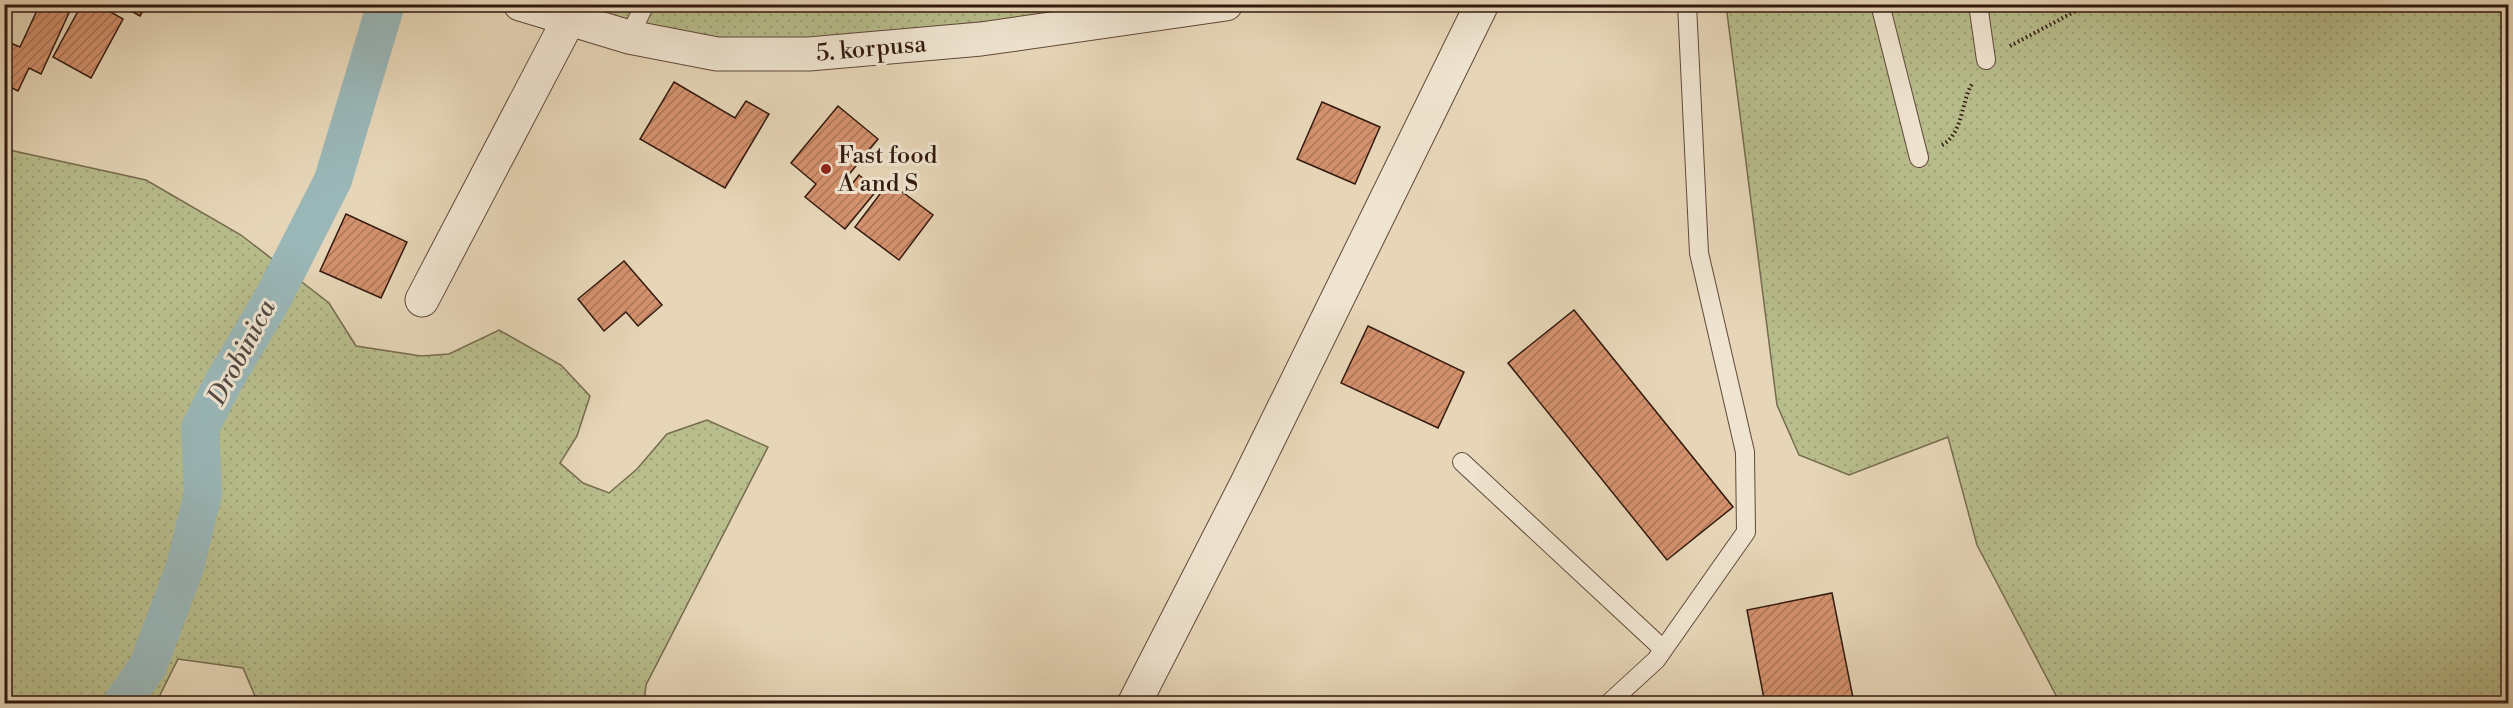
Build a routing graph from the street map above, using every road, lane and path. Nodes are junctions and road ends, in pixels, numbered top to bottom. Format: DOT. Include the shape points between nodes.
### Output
graph roads {
  1 [pos="520,4"];
  2 [pos="645,4"];
  3 [pos="1226,4"];
  4 [pos="1482,4"];
  5 [pos="1687,4"];
  6 [pos="1880,4"];
  7 [pos="1978,4"];
  8 [pos="568,21"];
  9 [pos="629,38"];
  10 [pos="1986,60"];
  11 [pos="1919,158"];
  12 [pos="422,300"];
  13 [pos="1462,462"];
  14 [pos="1664,649"];
  15 [pos="1134,704"];
  16 [pos="1608,704"];
  1 -- 8 [label="street, 5. korpusa"];
  2 -- 9 [label="lane"];
  3 -- 9 [label="street, 5. korpusa" via="1003,36 809,54 717,54"];
  4 -- 15 [label="street"];
  5 -- 14 [label="lane" via="1699,254 1745,452 1746,532"];
  6 -- 11 [label="lane"];
  7 -- 10 [label="lane"];
  8 -- 9 [label="street, 5. korpusa"];
  8 -- 12 [label="street"];
  13 -- 14 [label="lane"];
  14 -- 16 [label="lane"];
}
